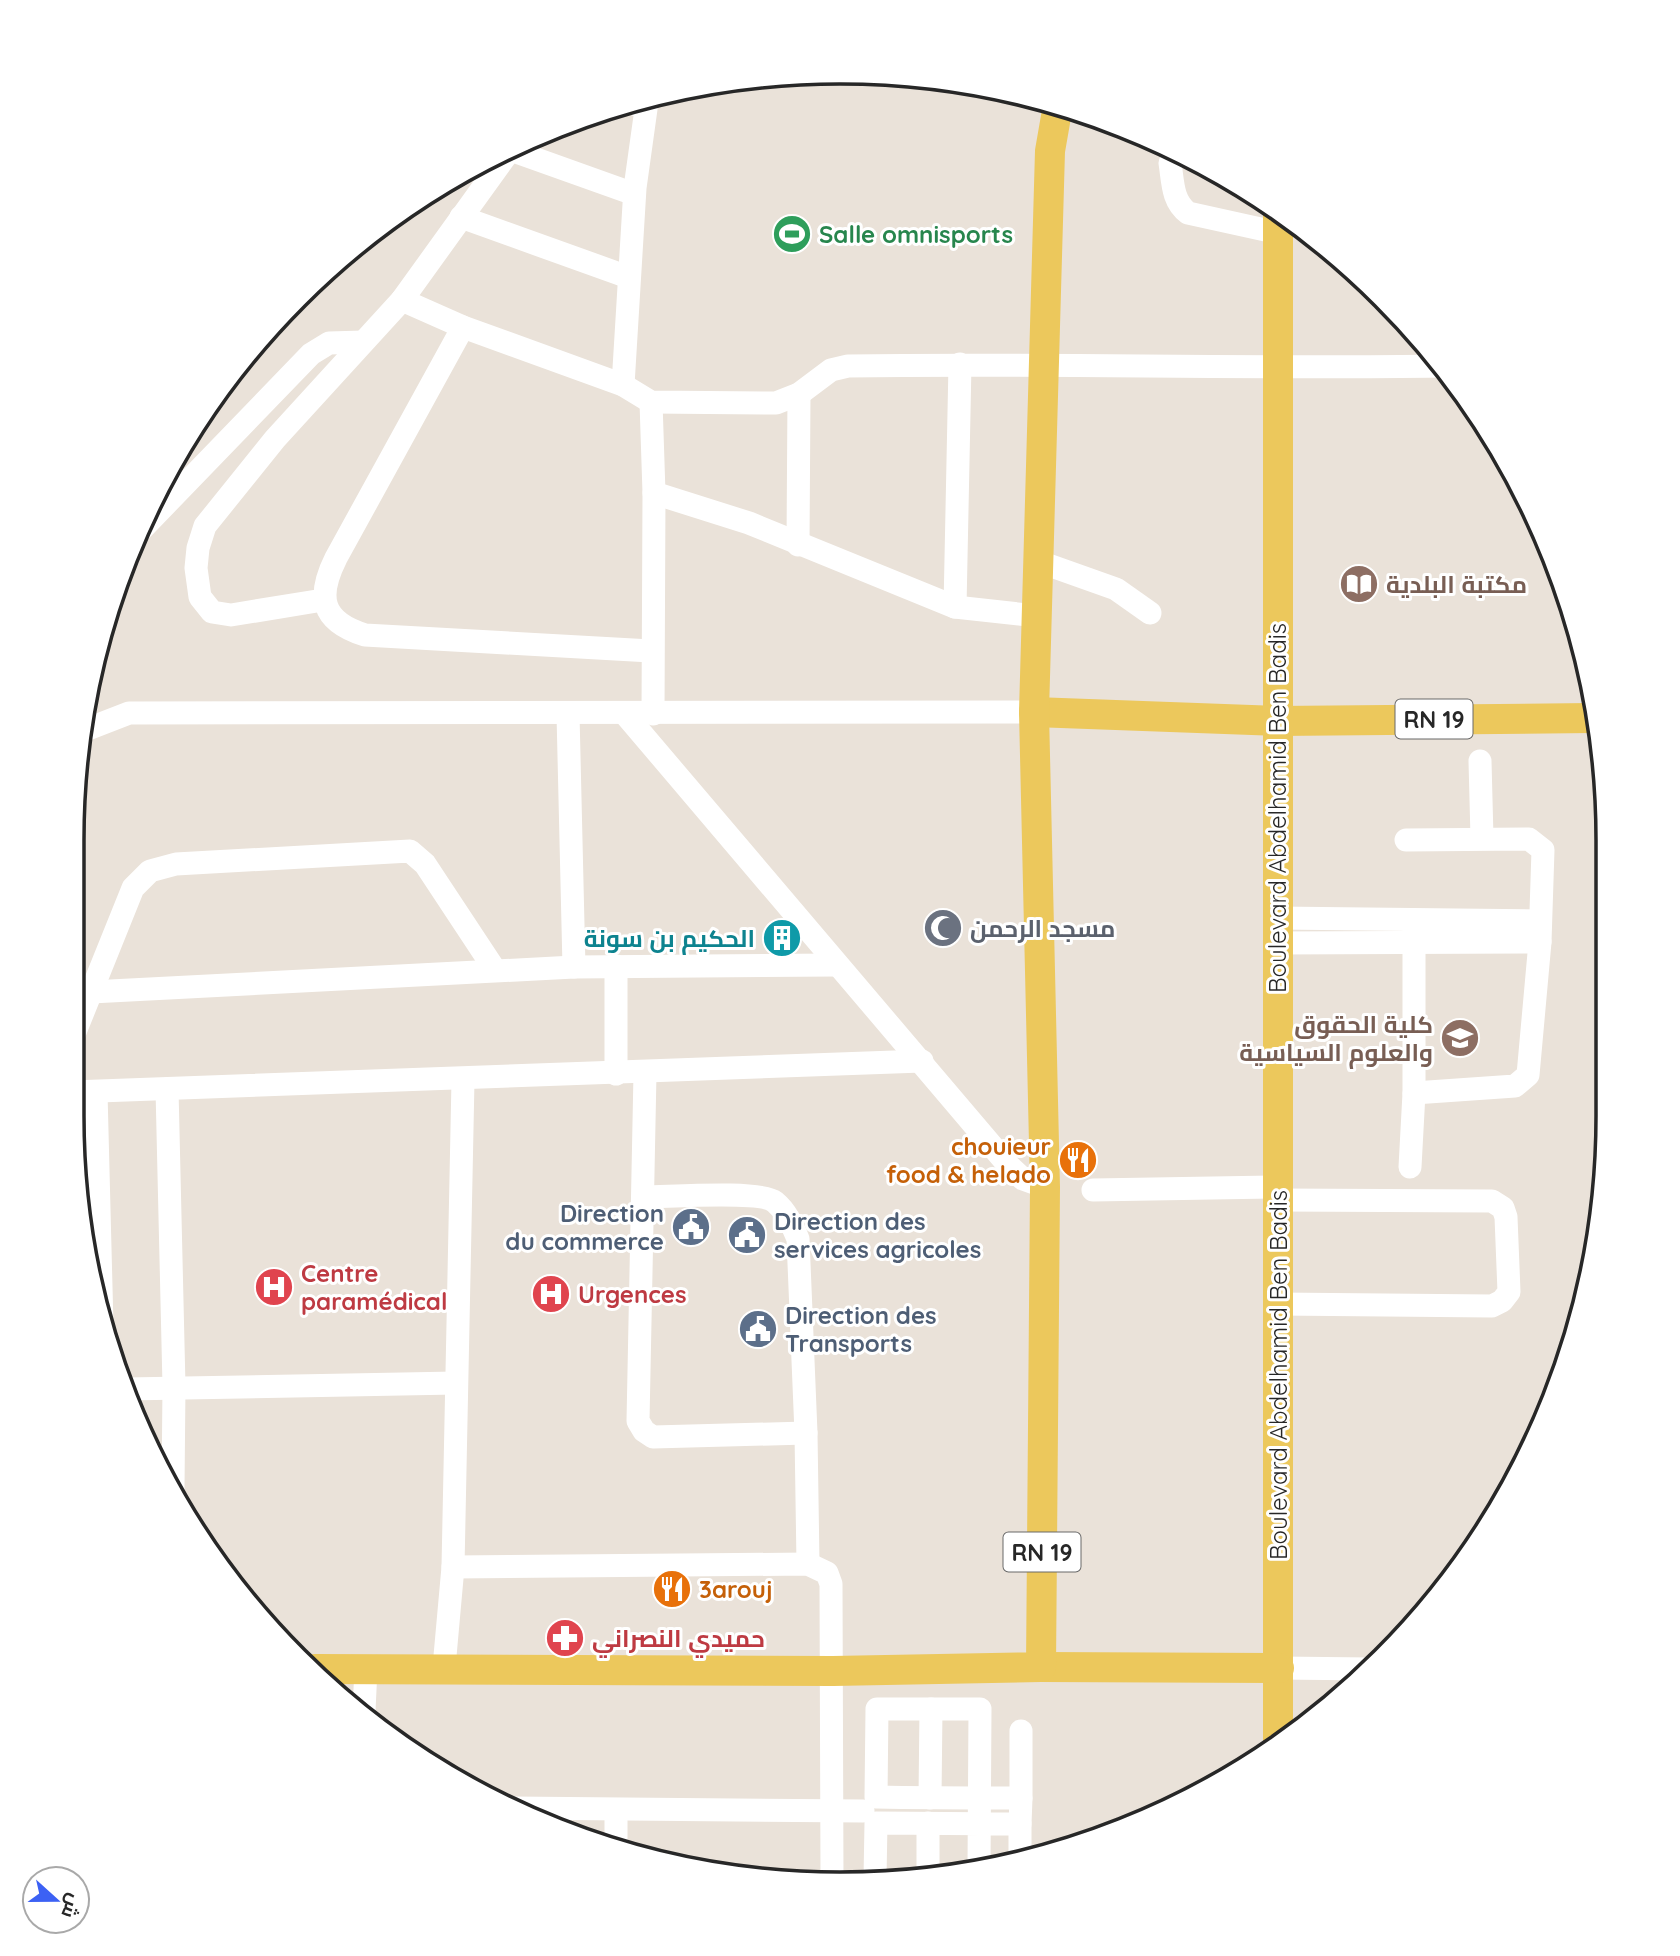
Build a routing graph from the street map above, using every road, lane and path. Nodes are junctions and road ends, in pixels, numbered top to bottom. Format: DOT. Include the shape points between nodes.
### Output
graph roads {
  1 [pos="646,110"];
  2 [pos="1056,116"];
  3 [pos="523,155"];
  4 [pos="1170,163"];
  5 [pos="498,166"];
  6 [pos="634,194"];
  7 [pos="461,217"];
  8 [pos="1275,222"];
  9 [pos="1278,224"];
  10 [pos="628,277"];
  11 [pos="402,300"];
  12 [pos="463,327"];
  13 [pos="363,342"];
  14 [pos="1042,363"];
  15 [pos="960,364"];
  16 [pos="1428,366"];
  17 [pos="1276,368"];
  18 [pos="624,385"];
  19 [pos="799,394"];
  20 [pos="651,402"];
  21 [pos="654,494"];
  22 [pos="161,508"];
  23 [pos="798,545"];
  24 [pos="1040,562"];
  25 [pos="323,600"];
  26 [pos="955,607"];
  27 [pos="1150,613"];
  28 [pos="1037,616"];
  29 [pos="651,651"];
  30 [pos="1034,712"];
  31 [pos="568,714"];
  32 [pos="625,714"];
  33 [pos="653,714"];
  34 [pos="1586,718"];
  35 [pos="1277,721"];
  36 [pos="93,727"];
  37 [pos="1480,761"];
  38 [pos="1482,838"];
  39 [pos="1406,839"];
  40 [pos="1277,930"];
  41 [pos="1414,930"];
  42 [pos="1540,931"];
  43 [pos="837,965"];
  44 [pos="616,966"];
  45 [pos="574,967"];
  46 [pos="495,970"];
  47 [pos="91,992"];
  48 [pos="84,1010"];
  49 [pos="922,1061"];
  50 [pos="645,1073"];
  51 [pos="616,1074"];
  52 [pos="463,1080"];
  53 [pos="167,1089"];
  54 [pos="84,1092"];
  55 [pos="96,1092"];
  56 [pos="1414,1093"];
  57 [pos="1410,1167"];
  58 [pos="1045,1186"];
  59 [pos="1093,1190"];
  60 [pos="1278,1193"];
  61 [pos="645,1197"];
  62 [pos="101,1270"];
  63 [pos="1278,1304"];
  64 [pos="456,1383"];
  65 [pos="174,1386"];
  66 [pos="135,1388"];
  67 [pos="806,1433"];
  68 [pos="173,1471"];
  69 [pos="807,1564"];
  70 [pos="453,1567"];
  71 [pos="444,1667"];
  72 [pos="1041,1667"];
  73 [pos="366,1668"];
  74 [pos="1279,1668"];
  75 [pos="325,1669"];
  76 [pos="1355,1669"];
  77 [pos="833,1671"];
  78 [pos="364,1703"];
  79 [pos="931,1709"];
  80 [pos="1021,1731"];
  81 [pos="1279,1731"];
  82 [pos="930,1798"];
  83 [pos="979,1798"];
  84 [pos="1021,1798"];
  85 [pos="539,1809"];
  86 [pos="616,1810"];
  87 [pos="871,1810"];
  88 [pos="833,1811"];
  89 [pos="928,1823"];
  90 [pos="979,1824"];
  91 [pos="1020,1824"];
  92 [pos="616,1838"];
  93 [pos="1020,1850"];
  94 [pos="979,1858"];
  95 [pos="928,1867"];
  96 [pos="875,1871"];
  97 [pos="832,1872"];
  1 -- 6 [label="street"];
  2 -- 14 [label="main road" via="1050,151"];
  3 -- 6 [label="street"];
  4 -- 8 [label="street" via="1175,196 1188,214"];
  5 -- 7 [label="street"];
  6 -- 10 [label="street"];
  7 -- 10 [label="street"];
  7 -- 11 [label="street"];
  9 -- 17 [label="main road, Boulevard Abdelhamid Ben Badis"];
  10 -- 18 [label="street"];
  11 -- 12 [label="street"];
  11 -- 13 [label="street"];
  12 -- 18 [label="street"];
  12 -- 25 [label="street" via="336,558"];
  13 -- 22 [label="street" via="336,342 311,354"];
  13 -- 25 [label="street" via="219,508 205,526 198,548 200,597 212,612 232,615"];
  14 -- 15 [label="street"];
  14 -- 17 [label="street"];
  14 -- 24 [label="main road"];
  15 -- 19 [label="street" via="848,366 831,370"];
  15 -- 26 [label="street"];
  16 -- 17 [label="street"];
  17 -- 35 [label="main road, Boulevard Abdelhamid Ben Badis"];
  18 -- 20 [label="street"];
  19 -- 20 [label="street" via="776,403"];
  19 -- 23 [label="street"];
  20 -- 21 [label="street"];
  21 -- 23 [label="street" via="749,523"];
  21 -- 29 [label="street"];
  23 -- 26 [label="street"];
  24 -- 27 [label="street" via="1116,589"];
  24 -- 28 [label="main road"];
  25 -- 29 [label="street" via="344,626 365,635"];
  26 -- 28 [label="street"];
  28 -- 30 [label="main road"];
  29 -- 33 [label="street"];
  30 -- 33 [label="street"];
  30 -- 35 [label="main road, RN 19"];
  30 -- 58 [label="main road, RN 19"];
  31 -- 32 [label="street"];
  31 -- 36 [label="street" via="129,713"];
  31 -- 45 [label="street"];
  32 -- 33 [label="street"];
  32 -- 43 [label="street"];
  34 -- 35 [label="main road, RN 19"];
  35 -- 40 [label="main road, Boulevard Abdelhamid Ben Badis"];
  37 -- 38 [label="street"];
  38 -- 39 [label="street"];
  38 -- 42 [label="street" via="1529,839 1543,850"];
  40 -- 41 [label="street"];
  40 -- 60 [label="main road, Boulevard Abdelhamid Ben Badis"];
  41 -- 42 [label="street"];
  41 -- 56 [label="street"];
  42 -- 56 [label="street" via="1531,1063 1523,1082"];
  43 -- 44 [label="street"];
  43 -- 49 [label="street"];
  44 -- 45 [label="street"];
  44 -- 51 [label="street"];
  45 -- 46 [label="street"];
  46 -- 47 [label="street"];
  46 -- 47 [label="street" via="417,854 392,849 176,864 150,871 124,906"];
  47 -- 48 [label="street"];
  49 -- 50 [label="street"];
  49 -- 58 [label="street" via="1009,1167 1023,1179"];
  50 -- 51 [label="street"];
  50 -- 61 [label="street"];
  51 -- 52 [label="street"];
  52 -- 53 [label="street"];
  52 -- 64 [label="street"];
  53 -- 55 [label="street"];
  53 -- 65 [label="street"];
  54 -- 55 [label="street"];
  55 -- 62 [label="street"];
  56 -- 57 [label="street"];
  58 -- 72 [label="main road, RN 19"];
  59 -- 60 [label="street"];
  60 -- 63 [label="main road, Boulevard Abdelhamid Ben Badis"];
  60 -- 63 [label="street" via="1492,1201 1503,1208 1506,1217 1509,1292 1492,1306"];
  61 -- 67 [label="street" via="754,1195 773,1200 788,1215 798,1239"];
  61 -- 67 [label="street" via="638,1420 644,1431 653,1437"];
  63 -- 74 [label="main road, Boulevard Abdelhamid Ben Badis"];
  64 -- 65 [label="street"];
  64 -- 70 [label="street"];
  65 -- 66 [label="street"];
  65 -- 68 [label="street"];
  67 -- 69 [label="street"];
  69 -- 70 [label="street"];
  69 -- 77 [label="street" via="827,1573 831,1584"];
  70 -- 71 [label="street"];
  71 -- 73 [label="main road"];
  71 -- 77 [label="main road"];
  72 -- 74 [label="main road"];
  72 -- 77 [label="main road"];
  73 -- 75 [label="main road"];
  73 -- 78 [label="street"];
  74 -- 76 [label="street"];
  74 -- 81 [label="main road, Boulevard Abdelhamid Ben Badis"];
  77 -- 88 [label="street"];
  79 -- 82 [label="street"];
  79 -- 83 [label="street" via="980,1709"];
  79 -- 87 [label="street" via="877,1709"];
  80 -- 84 [label="street"];
  82 -- 83 [label="street"];
  82 -- 87 [label="street"];
  83 -- 84 [label="street"];
  83 -- 90 [label="street"];
  84 -- 91 [label="street"];
  85 -- 86 [label="street"];
  86 -- 88 [label="street"];
  86 -- 92 [label="street"];
  87 -- 88 [label="street"];
  87 -- 89 [label="street"];
  87 -- 96 [label="street"];
  88 -- 97 [label="street"];
  89 -- 90 [label="street"];
  89 -- 95 [label="street"];
  90 -- 91 [label="street"];
  90 -- 94 [label="street"];
  91 -- 93 [label="street"];
}
